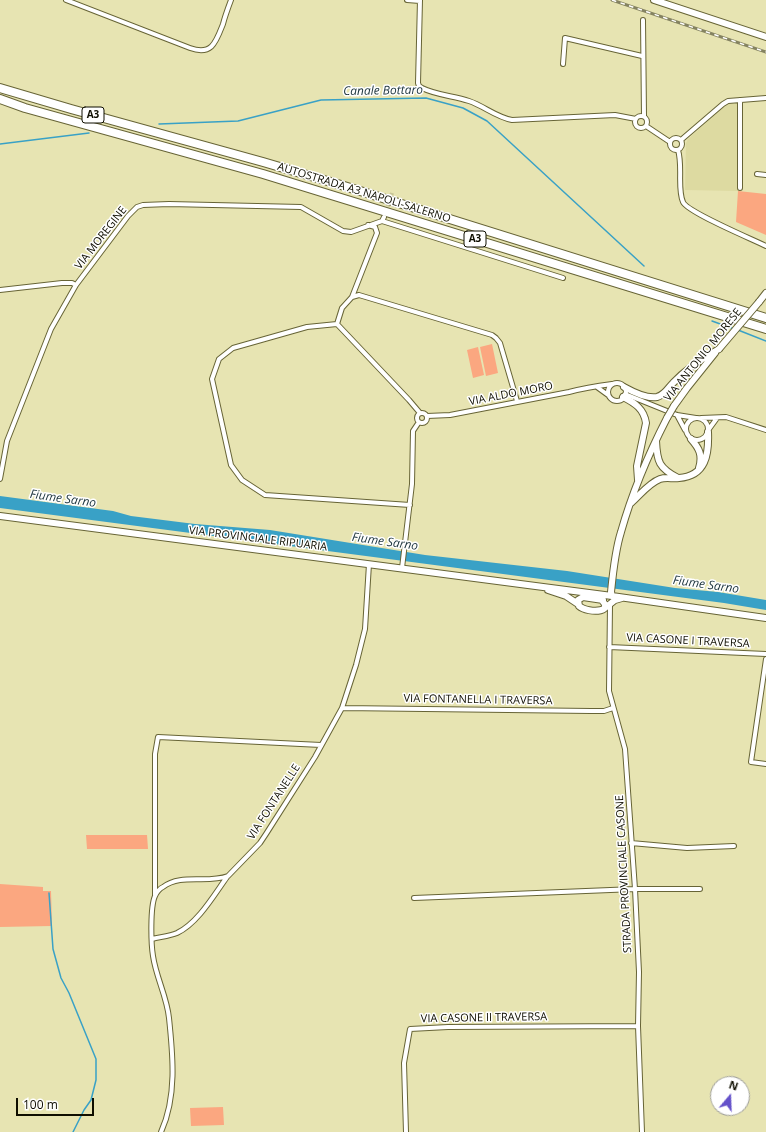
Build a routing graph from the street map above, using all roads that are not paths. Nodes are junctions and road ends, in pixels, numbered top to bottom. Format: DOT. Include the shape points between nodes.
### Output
graph roads {
  1 [pos="66,0"];
  2 [pos="231,0"];
  3 [pos="407,0"];
  4 [pos="420,0"];
  5 [pos="654,0"];
  6 [pos="643,20"];
  7 [pos="766,37"];
  8 [pos="642,56"];
  9 [pos="563,64"];
  10 [pos="0,88"];
  11 [pos="766,98"];
  12 [pos="0,99"];
  13 [pos="740,100"];
  14 [pos="644,116"];
  15 [pos="636,119"];
  16 [pos="646,126"];
  17 [pos="681,140"];
  18 [pos="670,142"];
  19 [pos="678,150"];
  20 [pos="758,174"];
  21 [pos="766,175"];
  22 [pos="740,188"];
  23 [pos="368,225"];
  24 [pos="766,246"];
  25 [pos="563,278"];
  26 [pos="76,286"];
  27 [pos="0,290"];
  28 [pos="766,293"];
  29 [pos="352,297"];
  30 [pos="766,318"];
  31 [pos="337,324"];
  32 [pos="766,329"];
  33 [pos="719,349"];
  34 [pos="612,384"];
  35 [pos="598,387"];
  36 [pos="624,388"];
  37 [pos="609,396"];
  38 [pos="624,396"];
  39 [pos="517,401"];
  40 [pos="420,413"];
  41 [pos="677,415"];
  42 [pos="427,416"];
  43 [pos="698,418"];
  44 [pos="717,418"];
  45 [pos="419,422"];
  46 [pos="708,430"];
  47 [pos="766,430"];
  48 [pos="686,431"];
  49 [pos="656,439"];
  50 [pos="691,439"];
  51 [pos="699,469"];
  52 [pos="678,478"];
  53 [pos="0,479"];
  54 [pos="638,482"];
  55 [pos="630,504"];
  56 [pos="410,505"];
  57 [pos="0,516"];
  58 [pos="369,564"];
  59 [pos="402,567"];
  60 [pos="537,587"];
  61 [pos="593,594"];
  62 [pos="583,597"];
  63 [pos="623,598"];
  64 [pos="607,601"];
  65 [pos="578,604"];
  66 [pos="608,616"];
  67 [pos="766,618"];
  68 [pos="608,647"];
  69 [pos="766,654"];
  70 [pos="766,659"];
  71 [pos="342,708"];
  72 [pos="613,708"];
  73 [pos="321,745"];
  74 [pos="766,764"];
  75 [pos="631,843"];
  76 [pos="734,846"];
  77 [pos="228,876"];
  78 [pos="635,889"];
  79 [pos="700,889"];
  80 [pos="155,895"];
  81 [pos="414,898"];
  82 [pos="152,939"];
  83 [pos="638,1026"];
  84 [pos="160,1132"];
  85 [pos="406,1132"];
  86 [pos="642,1132"];
  1 -- 2 [label="street" via="200,51 210,48 216,41"];
  3 -- 4 [label="street"];
  4 -- 15 [label="street" via="419,86 426,90 469,101 512,120 615,115"];
  5 -- 7 [label="main road"];
  6 -- 8 [label="street"];
  8 -- 9 [label="street" via="565,38"];
  8 -- 14 [label="street"];
  10 -- 30 [label="highway, AUTOSTRADA A3 NAPOLI-SALERNO / A3" via="341,185"];
  11 -- 13 [label="street"];
  12 -- 32 [label="highway, AUTOSTRADA A3 NAPOLI-SALERNO / A3" via="346,199"];
  13 -- 17 [label="street" via="723,104"];
  13 -- 22 [label="street"];
  14 -- 15 [label="street"];
  14 -- 16 [label="street"];
  15 -- 16 [label="street" via="638,126"];
  16 -- 18 [label="street"];
  17 -- 18 [label="street" via="674,138"];
  17 -- 19 [label="street" via="682,146"];
  18 -- 19 [label="street" via="671,148"];
  19 -- 24 [label="street" via="681,164 681,195 685,206"];
  20 -- 21 [label="street"];
  23 -- 25 [label="street, VIA MOREGINE" via="383,219"];
  23 -- 26 [label="street, VIA MOREGINE" via="351,232 343,231 301,207 143,205 128,216"];
  23 -- 29 [label="street" via="375,227 377,233"];
  26 -- 27 [label="street" via="72,283 62,283"];
  26 -- 53 [label="street, VIA MOREGINE" via="51,329 15,420"];
  28 -- 33 [label="main road, VIA ANTONIO MORESE, bridge"];
  29 -- 31 [label="street" via="342,308"];
  29 -- 39 [label="street" via="359,295 492,335 500,343"];
  31 -- 40 [label="street"];
  31 -- 56 [label="street" via="307,327 233,348 219,359 212,379 231,465 242,480 265,495"];
  33 -- 36 [label="main road" via="684,373 664,394 657,397"];
  33 -- 49 [label="main road, VIA ANTONIO MORESE, bridge" via="674,406"];
  34 -- 35 [label="street, VIA ALDO MORO"];
  34 -- 36 [label="street" via="620,384"];
  34 -- 37 [label="street"];
  35 -- 37 [label="street"];
  35 -- 39 [label="street, VIA ALDO MORO"];
  36 -- 38 [label="street"];
  37 -- 38 [label="street" via="616,400"];
  38 -- 41 [label="street"];
  38 -- 54 [label="main road" via="644,413 646,423 637,466"];
  39 -- 42 [label="street, VIA ALDO MORO" via="450,415"];
  40 -- 42 [label="street"];
  40 -- 45 [label="street" via="417,417"];
  41 -- 43 [label="street"];
  41 -- 48 [label="street"];
  42 -- 45 [label="street" via="426,422"];
  43 -- 44 [label="street"];
  43 -- 46 [label="street" via="706,423"];
  43 -- 48 [label="street" via="688,422"];
  44 -- 46 [label="street"];
  44 -- 47 [label="street" via="732,418"];
  45 -- 56 [label="street" via="414,431"];
  46 -- 50 [label="street" via="702,439"];
  46 -- 51 [label="main road" via="707,457"];
  48 -- 50 [label="street"];
  49 -- 52 [label="main road" via="660,464 668,473"];
  49 -- 54 [label="main road, VIA ANTONIO MORESE"];
  50 -- 51 [label="main road" via="700,450"];
  51 -- 52 [label="main road" via="692,475"];
  52 -- 55 [label="main road" via="657,481"];
  54 -- 55 [label="main road, VIA ANTONIO MORESE"];
  55 -- 64 [label="main road, VIA ANTONIO MORESE" via="620,533"];
  56 -- 59 [label="street"];
  57 -- 58 [label="main road, VIA PROVINCIALE RIPUARIA"];
  58 -- 59 [label="main road, VIA PROVINCIALE RIPUARIA"];
  58 -- 71 [label="street, VIA FONTANELLE" via="365,629"];
  59 -- 60 [label="main road, VIA PROVINCIALE RIPUARIA"];
  60 -- 61 [label="main road, VIA PROVINCIALE RIPUARIA"];
  60 -- 65 [label="main road, VIA PROVINCIALE RIPUARIA" via="566,596"];
  61 -- 62 [label="main road"];
  61 -- 64 [label="main road, VIA PROVINCIALE RIPUARIA"];
  62 -- 64 [label="main road, VIA PROVINCIALE RIPUARIA"];
  62 -- 65 [label="main road" via="578,600"];
  63 -- 64 [label="main road, VIA PROVINCIALE RIPUARIA"];
  63 -- 64 [label="main road"];
  63 -- 67 [label="main road, VIA PROVINCIALE RIPUARIA"];
  64 -- 65 [label="main road, VIA PROVINCIALE RIPUARIA" via="582,608"];
  64 -- 66 [label="street, STRADA PROVINCIALE CASONE"];
  64 -- 66 [label="street"];
  66 -- 68 [label="street, STRADA PROVINCIALE CASONE"];
  68 -- 69 [label="street, VIA CASONE I TRAVERSA"];
  68 -- 72 [label="street, STRADA PROVINCIALE CASONE" via="609,691"];
  70 -- 74 [label="street" via="751,762"];
  71 -- 72 [label="street, VIA FONTANELLA I TRAVERSA" via="604,711"];
  71 -- 73 [label="street, VIA FONTANELLE"];
  72 -- 75 [label="street, STRADA PROVINCIALE CASONE" via="625,749"];
  73 -- 77 [label="street, VIA FONTANELLE" via="266,834"];
  73 -- 80 [label="street" via="158,738 155,754"];
  75 -- 76 [label="street" via="687,848"];
  75 -- 78 [label="street, STRADA PROVINCIALE CASONE"];
  77 -- 80 [label="street" via="220,879 175,880 162,887"];
  77 -- 82 [label="street, VIA FONTANELLE" via="188,927"];
  78 -- 79 [label="street"];
  78 -- 81 [label="street"];
  78 -- 83 [label="street, STRADA PROVINCIALE CASONE" via="639,972"];
  80 -- 82 [label="street"];
  82 -- 84 [label="street" via="153,957 169,1016 172,1082 167,1115"];
  83 -- 85 [label="street, VIA CASONE II TRAVERSA" via="410,1029 404,1063"];
  83 -- 86 [label="street, STRADA PROVINCIALE CASONE"];
}
